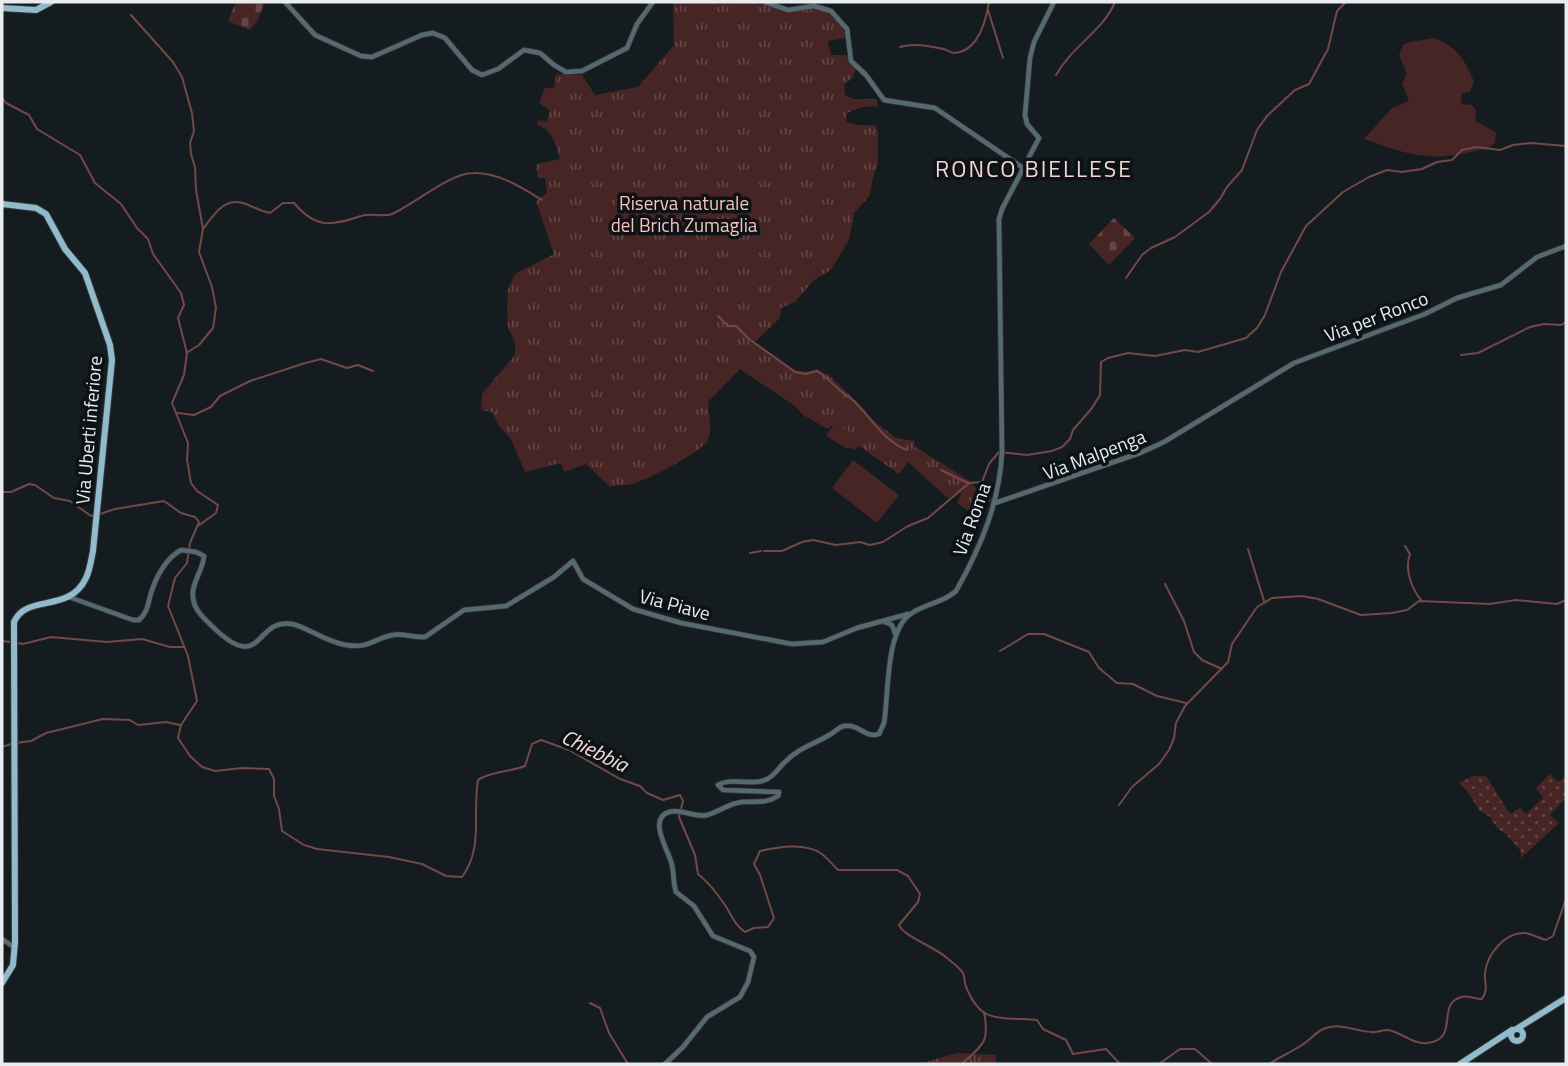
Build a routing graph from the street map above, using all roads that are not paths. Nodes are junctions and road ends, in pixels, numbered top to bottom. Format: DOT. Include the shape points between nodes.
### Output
graph roads {
  1 [pos="51,2"];
  2 [pos="285,2"];
  3 [pos="653,2"];
  4 [pos="765,2"];
  5 [pos="1055,2"];
  6 [pos="2,8"];
  7 [pos="1023,168"];
  8 [pos="2,204"];
  9 [pos="1566,246"];
  10 [pos="1198,420"];
  11 [pos="995,503"];
  12 [pos="78,589"];
  13 [pos="69,597"];
  14 [pos="81,600"];
  15 [pos="912,612"];
  16 [pos="892,618"];
  17 [pos="882,621"];
  18 [pos="892,625"];
  19 [pos="900,626"];
  20 [pos="894,642"];
  21 [pos="2,939"];
  22 [pos="14,947"];
  23 [pos="2,983"];
  24 [pos="1566,998"];
  25 [pos="1518,1031"];
  26 [pos="1513,1040"];
  27 [pos="1496,1042"];
  28 [pos="665,1064"];
  29 [pos="1460,1064"];
  1 -- 6 [label="main road" via="36,10"];
  2 -- 3 [label="street" via="318,37 361,57 433,33 445,38 477,74 492,73 524,50 540,53 560,70 588,69 627,48"];
  4 -- 7 [label="street" via="788,10 814,6 831,11 847,29 851,61 884,100 935,108"];
  5 -- 7 [label="street, Via Roma" via="1030,58 1025,115 1037,142"];
  7 -- 11 [label="street, Via Roma" via="999,219 1002,452"];
  8 -- 12 [label="main road, Via Uberti inferiore" via="36,208 46,214 85,273 110,345 111,381 93,551"];
  9 -- 10 [label="street, Via per Ronco" via="1537,257 1500,285 1294,363"];
  10 -- 11 [label="street, Via Malpenga" via="1140,453"];
  11 -- 15 [label="street, Via Roma" via="956,591"];
  12 -- 13 [label="main road, Via Uberti inferiore"];
  12 -- 14 [label="street"];
  13 -- 14 [label="street"];
  13 -- 22 [label="main road, Via Uberti inferiore" via="27,607 14,622"];
  14 -- 17 [label="street, Via Piave" via="139,620 163,568 178,551 185,550 204,559 192,592 197,611 228,641 246,647 279,625 294,624 348,646 369,645 396,635 425,637 464,610 506,606 573,561 583,579 621,602 681,623 801,645"];
  15 -- 16 [label="street, Via Piave"];
  15 -- 19 [label="street, Via Roma"];
  16 -- 17 [label="street, Via Piave"];
  16 -- 19 [label="street"];
  17 -- 18 [label="street"];
  18 -- 19 [label="street"];
  18 -- 20 [label="street"];
  19 -- 20 [label="street, Via Roma"];
  20 -- 28 [label="street, Via Roma" via="882,731 872,736 851,725 842,726 806,746 767,779 718,785 723,790 779,792 767,802 739,802 707,815 665,813 659,828 672,863 674,888 694,906 713,936 750,951 754,957 740,997 707,1017"];
  21 -- 22 [label="street"];
  22 -- 23 [label="main road" via="13,965"];
  24 -- 25 [label="main road"];
  25 -- 26 [label="main road" via="1511,1034"];
  25 -- 26 [label="main road" via="1520,1040"];
  25 -- 27 [label="main road"];
  26 -- 27 [label="main road"];
  27 -- 29 [label="main road"];
}
